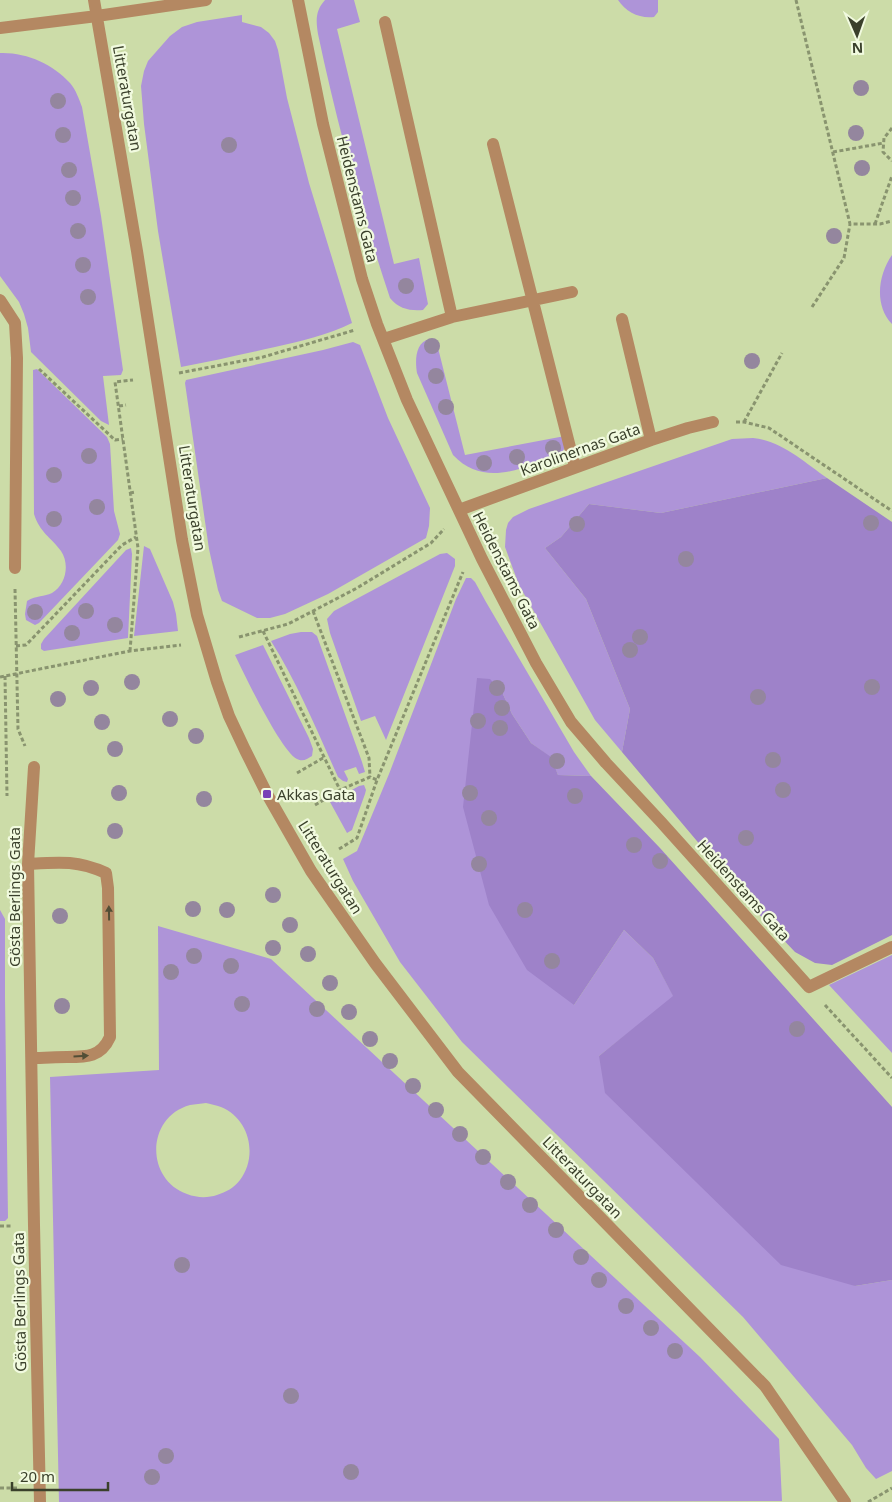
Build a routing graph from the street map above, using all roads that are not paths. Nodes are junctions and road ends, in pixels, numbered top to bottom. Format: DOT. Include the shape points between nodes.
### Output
graph roads {
  1 [pos="94,0"];
  2 [pos="206,0"];
  3 [pos="298,0"];
  4 [pos="97,16"];
  5 [pos="385,22"];
  6 [pos="0,28"];
  7 [pos="493,144"];
  8 [pos="572,292"];
  9 [pos="0,300"];
  10 [pos="532,301"];
  11 [pos="452,317"];
  12 [pos="622,319"];
  13 [pos="384,339"];
  14 [pos="713,422"];
  15 [pos="651,440"];
  16 [pos="575,467"];
  17 [pos="458,510"];
  18 [pos="15,568"];
  19 [pos="34,767"];
  20 [pos="28,864"];
  21 [pos="892,946"];
  22 [pos="32,1058"];
  23 [pos="40,1502"];
  24 [pos="845,1502"];
  1 -- 4 [label="street, Litteraturgatan"];
  2 -- 4 [label="street"];
  3 -- 13 [label="street, Heidenstams Gata" via="346,219 362,279"];
  4 -- 6 [label="street"];
  4 -- 24 [label="street, Litteraturgatan" via="197,615 229,716 267,794 311,871 375,964 458,1072 765,1386"];
  5 -- 11 [label="street"];
  7 -- 10 [label="street"];
  8 -- 10 [label="street"];
  9 -- 18 [label="street" via="15,323 17,358"];
  10 -- 11 [label="street"];
  10 -- 16 [label="street"];
  11 -- 13 [label="street"];
  12 -- 15 [label="street"];
  13 -- 17 [label="street, Heidenstams Gata" via="407,400"];
  14 -- 15 [label="street, Karolinernas Gata"];
  15 -- 16 [label="street, Karolinernas Gata"];
  16 -- 17 [label="street, Karolinernas Gata"];
  17 -- 21 [label="street, Heidenstams Gata" via="536,663 571,722 808,987"];
  19 -- 20 [label="street, Gösta Berlings Gata"];
  20 -- 22 [label="street, Gösta Berlings Gata"];
  22 -- 20 [label="street, one-way" via="86,1057 106,1046 110,1037 108,888 106,873 90,866 67,862"];
  22 -- 23 [label="street, Gösta Berlings Gata"];
}
